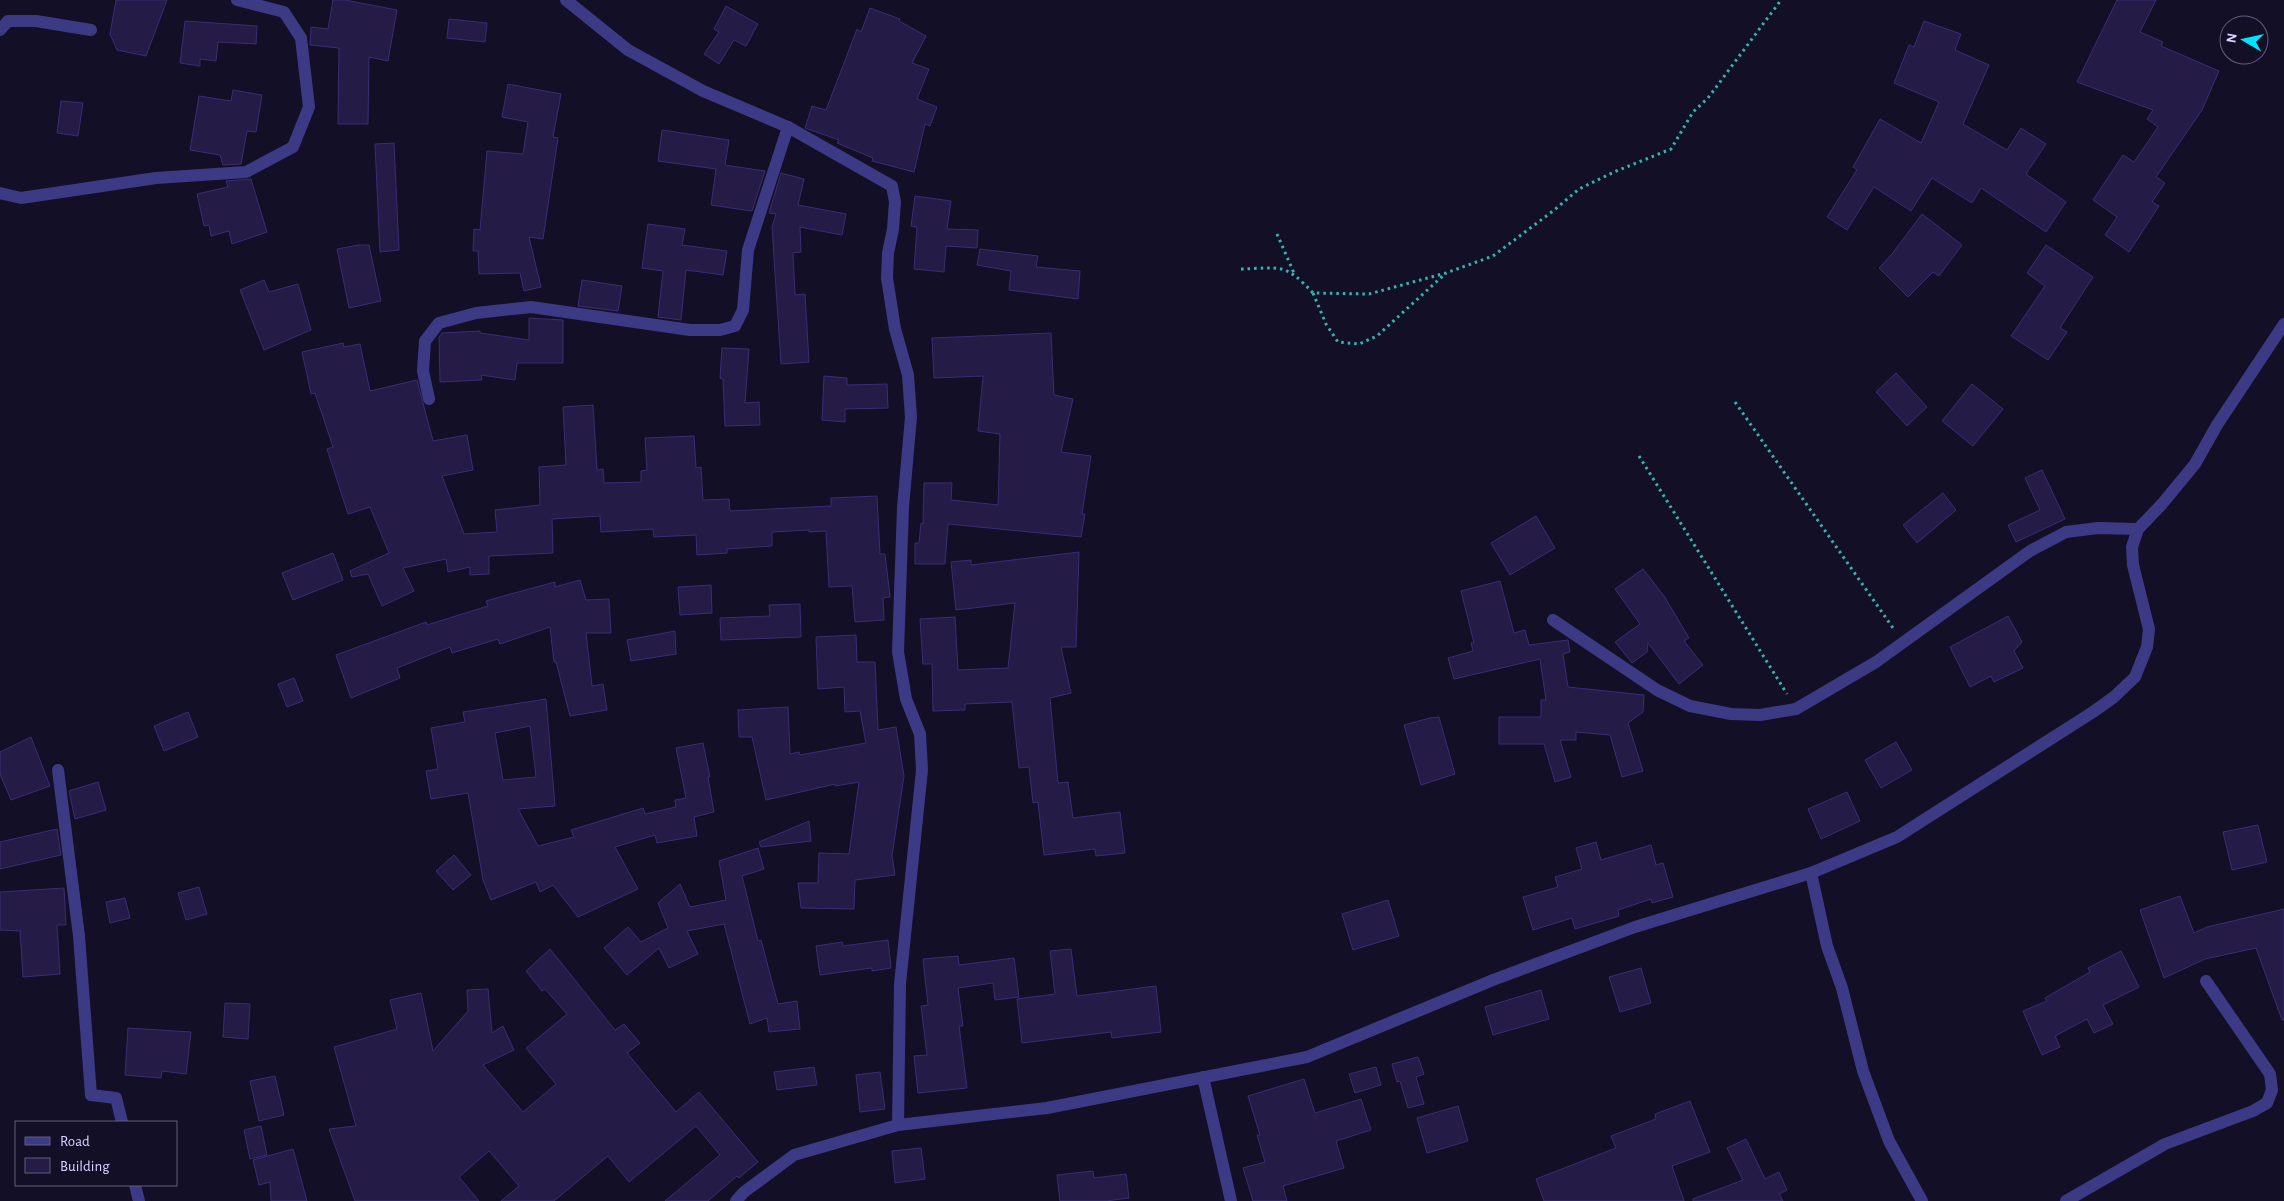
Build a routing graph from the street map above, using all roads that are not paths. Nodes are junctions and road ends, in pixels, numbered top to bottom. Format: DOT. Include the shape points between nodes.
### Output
graph roads {
  1 [pos="237,0"];
  2 [pos="566,0"];
  3 [pos="0,30"];
  4 [pos="91,30"];
  5 [pos="788,127"];
  6 [pos="0,193"];
  7 [pos="2284,324"];
  8 [pos="429,399"];
  9 [pos="2138,529"];
  10 [pos="1553,620"];
  11 [pos="58,770"];
  12 [pos="1811,873"];
  13 [pos="2206,981"];
  14 [pos="1203,1077"];
  15 [pos="122,1121"];
  16 [pos="898,1125"];
  17 [pos="135,1186"];
  18 [pos="139,1201"];
  19 [pos="736,1201"];
  20 [pos="1231,1201"];
  21 [pos="1922,1201"];
  22 [pos="2066,1201"];
  1 -- 6 [label="street" via="284,12 301,38 309,107 293,147 246,172 156,178 22,198"];
  2 -- 5 [label="street" via="628,50 703,91"];
  3 -- 4 [label="street" via="8,21 36,21"];
  5 -- 8 [label="street" via="748,250 743,310 736,326 720,330 690,330 531,308 476,313 439,323 424,341 423,371"];
  5 -- 16 [label="street" via="892,186 895,202 887,278 895,328 908,375 911,417 903,507 898,652 906,699 920,734 922,770 900,984"];
  7 -- 9 [label="street" via="2216,425 2195,464"];
  9 -- 10 [label="street" via="2098,528 2066,532 2023,556 1876,662 1796,709 1760,715 1731,714 1690,706 1657,690"];
  9 -- 12 [label="street" via="2132,547 2149,629 2147,647 2134,677 2093,712 1897,837"];
  11 -- 15 [label="street" via="79,936 91,1095 116,1098"];
  12 -- 14 [label="street" via="1635,927 1494,980 1307,1057"];
  12 -- 21 [label="street" via="1827,946 1842,988 1863,1071 1889,1141"];
  13 -- 22 [label="street" via="2270,1074 2272,1090 2267,1103 2165,1144"];
  14 -- 16 [label="street" via="1047,1108"];
  14 -- 20 [label="street"];
  16 -- 19 [label="street" via="794,1154"];
  17 -- 18 [label="street"];
}
